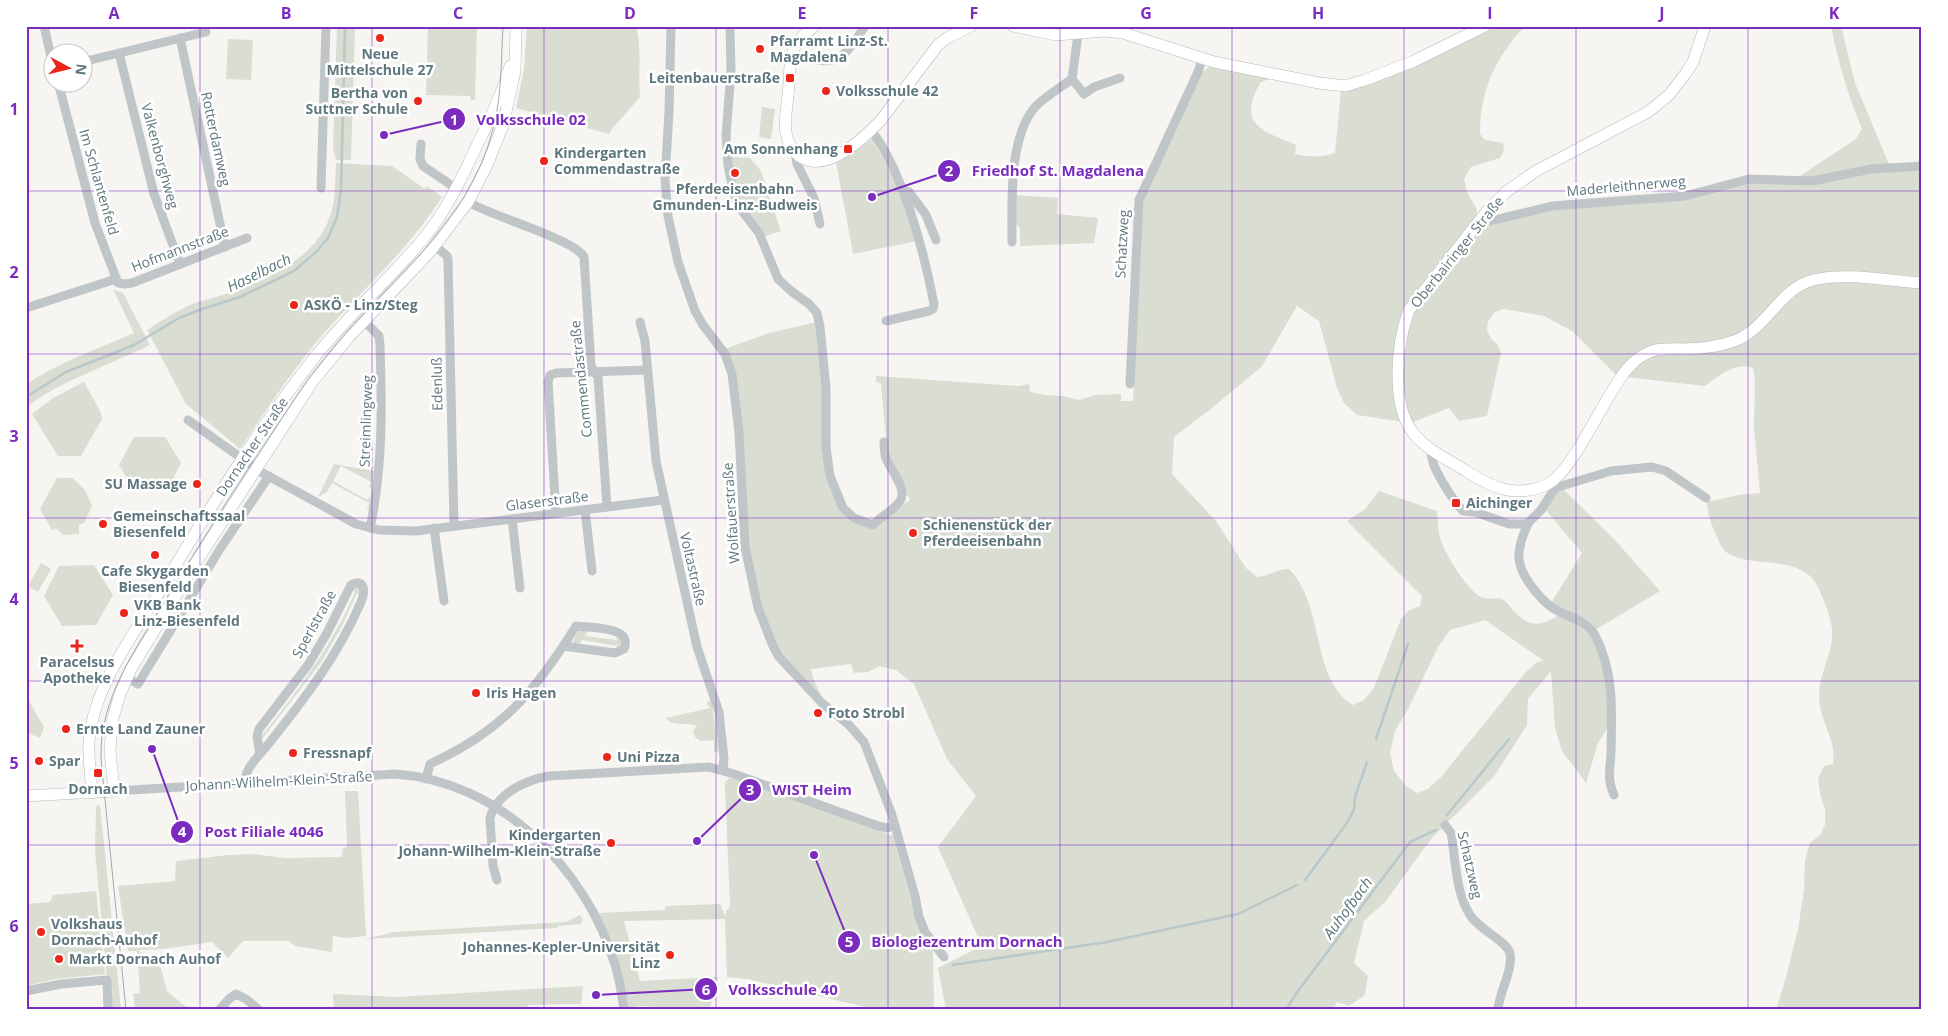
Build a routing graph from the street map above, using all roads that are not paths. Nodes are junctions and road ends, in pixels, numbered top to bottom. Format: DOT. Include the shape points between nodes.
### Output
graph roads {
  1 [pos="44,26"];
  2 [pos="326,26"];
  3 [pos="671,26"];
  4 [pos="730,26"];
  5 [pos="814,26"];
  6 [pos="865,26"];
  7 [pos="971,26"];
  8 [pos="1013,26"];
  9 [pos="1485,26"];
  10 [pos="1705,26"];
  11 [pos="516,30"];
  12 [pos="206,32"];
  13 [pos="1078,34"];
  14 [pos="180,38"];
  15 [pos="48,42"];
  16 [pos="120,53"];
  17 [pos="792,55"];
  18 [pos="1202,59"];
  19 [pos="92,60"];
  20 [pos="1120,78"];
  21 [pos="1072,79"];
  22 [pos="60,92"];
  23 [pos="503,102"];
  24 [pos="871,131"];
  25 [pos="421,144"];
  26 [pos="798,155"];
  27 [pos="1922,166"];
  28 [pos="321,188"];
  29 [pos="457,189"];
  30 [pos="904,191"];
  31 [pos="468,202"];
  32 [pos="1482,217"];
  33 [pos="820,224"];
  34 [pos="247,238"];
  35 [pos="936,240"];
  36 [pos="1012,242"];
  37 [pos="225,246"];
  38 [pos="435,246"];
  39 [pos="180,264"];
  40 [pos="119,281"];
  41 [pos="1922,283"];
  42 [pos="26,308"];
  43 [pos="364,321"];
  44 [pos="886,321"];
  45 [pos="640,322"];
  46 [pos="647,370"];
  47 [pos="595,372"];
  48 [pos="1130,384"];
  49 [pos="188,420"];
  50 [pos="884,442"];
  51 [pos="1432,450"];
  52 [pos="243,460"];
  53 [pos="256,469"];
  54 [pos="269,476"];
  55 [pos="1553,485"];
  56 [pos="1706,498"];
  57 [pos="663,500"];
  58 [pos="607,507"];
  59 [pos="585,510"];
  60 [pos="556,514"];
  61 [pos="512,519"];
  62 [pos="1529,522"];
  63 [pos="454,526"];
  64 [pos="370,528"];
  65 [pos="434,528"];
  66 [pos="592,571"];
  67 [pos="520,588"];
  68 [pos="444,601"];
  69 [pos="563,646"];
  70 [pos="127,678"];
  71 [pos="260,754"];
  72 [pos="723,770"];
  73 [pos="426,779"];
  74 [pos="245,782"];
  75 [pos="114,791"];
  76 [pos="92,792"];
  77 [pos="1614,795"];
  78 [pos="26,796"];
  79 [pos="495,807"];
  80 [pos="1445,825"];
  81 [pos="895,826"];
  82 [pos="497,880"];
  83 [pos="944,957"];
  84 [pos="26,991"];
  85 [pos="108,1010"];
  86 [pos="219,1010"];
  87 [pos="259,1010"];
  88 [pos="624,1010"];
  89 [pos="1498,1010"];
  1 -- 15 [label="street"];
  2 -- 28 [label="street"];
  3 -- 81 [label="street, Wolfauerstraße" via="665,179 668,216 678,262 695,311 725,354 732,374 739,432 745,548 758,608 779,657 822,704 864,742"];
  4 -- 50 [label="street" via="726,144 734,196 759,233 778,279 809,304 818,317 830,476 843,508 854,518 873,525 898,504 902,496 886,459"];
  5 -- 17 [label="street" via="800,39"];
  6 -- 17 [label="street" via="837,60"];
  7 -- 24 [label="street" via="938,45"];
  8 -- 13 [label="street" via="1048,34"];
  9 -- 18 [label="street" via="1414,61 1345,86"];
  10 -- 32 [label="street, Oberbairinger Straße" via="1686,74 1659,105 1536,171 1506,192"];
  11 -- 23 [label="street, Dornacher Straße"];
  12 -- 14 [label="street"];
  13 -- 18 [label="street" via="1123,33"];
  13 -- 21 [label="street"];
  14 -- 16 [label="street"];
  14 -- 37 [label="street, Rotterdamweg"];
  16 -- 19 [label="street"];
  16 -- 39 [label="street, Valkenborghweg" via="154,194"];
  17 -- 26 [label="street" via="786,130 789,144"];
  18 -- 48 [label="street, Schatzweg" via="1139,200"];
  20 -- 21 [label="street" via="1084,94"];
  21 -- 36 [label="street" via="1038,104 1021,132 1013,186"];
  22 -- 40 [label="street, Im Schlantenfeld" via="85,192"];
  23 -- 29 [label="street, Dornacher Straße"];
  23 -- 31 [label="street, Dornacher Straße" via="494,150"];
  24 -- 26 [label="street" via="827,160 811,161"];
  24 -- 30 [label="street"];
  25 -- 29 [label="street" via="420,159 424,166"];
  26 -- 33 [label="street" via="797,164 814,198"];
  27 -- 32 [label="street, Maderleithnerweg" via="1872,169 1802,182 1749,178 1685,196 1552,206 1490,222"];
  29 -- 52 [label="street, Dornacher Straße" via="418,244 318,352"];
  30 -- 35 [label="street" via="909,192 926,215"];
  30 -- 44 [label="street" via="934,304 929,311"];
  31 -- 38 [label="street, Dornacher Straße"];
  31 -- 47 [label="street, Commendastraße" via="565,243 582,254 591,366"];
  32 -- 51 [label="street, Oberbairinger Straße" via="1414,304 1404,322 1399,368 1402,405 1414,434"];
  34 -- 37 [label="street, Hofmannstraße"];
  37 -- 39 [label="street, Hofmannstraße"];
  38 -- 43 [label="street, Dornacher Straße"];
  38 -- 63 [label="street, Edenluß" via="448,260"];
  39 -- 40 [label="street, Hofmannstraße" via="132,283"];
  40 -- 42 [label="street, Hofmannstraße"];
  41 -- 55 [label="street" via="1842,276 1812,281 1796,286 1757,328 1735,340 1717,346 1653,349 1619,378"];
  43 -- 53 [label="street, Dornacher Straße" via="320,371"];
  43 -- 64 [label="street, Streimlingweg" via="379,336 381,351 381,440"];
  45 -- 46 [label="street, Voltastraße" via="644,332"];
  46 -- 47 [label="street"];
  46 -- 57 [label="street, Voltastraße" via="652,432"];
  47 -- 58 [label="street, Commendastraße" via="598,377"];
  47 -- 60 [label="street" via="556,373 548,382"];
  49 -- 52 [label="street, Glaserstraße"];
  51 -- 55 [label="street, Oberbairinger Straße" via="1498,489 1525,491"];
  51 -- 62 [label="street" via="1434,464 1463,511 1509,524"];
  52 -- 53 [label="street, Glaserstraße"];
  52 -- 76 [label="street, Dornacher Straße" via="183,552 104,688 89,742"];
  53 -- 54 [label="street, Glaserstraße"];
  53 -- 70 [label="street, Dornacher Straße"];
  54 -- 64 [label="street, Glaserstraße" via="352,522"];
  54 -- 70 [label="street" via="138,684"];
  55 -- 56 [label="street, Oberbairinger Straße" via="1611,471 1652,467 1666,471"];
  55 -- 62 [label="street" via="1548,501"];
  57 -- 58 [label="street, Glaserstraße"];
  57 -- 72 [label="street, Voltastraße" via="696,647 719,712"];
  58 -- 59 [label="street, Glaserstraße"];
  59 -- 60 [label="street, Glaserstraße"];
  59 -- 66 [label="street"];
  60 -- 61 [label="street, Glaserstraße"];
  61 -- 63 [label="street, Glaserstraße"];
  61 -- 67 [label="street"];
  62 -- 77 [label="street" via="1520,549 1520,569 1548,604 1592,630 1605,659 1611,698 1609,779"];
  63 -- 65 [label="street, Glaserstraße"];
  64 -- 65 [label="street, Glaserstraße" via="408,531"];
  65 -- 68 [label="street"];
  69 -- 69 [label="street" via="615,653 622,651 626,642 618,631 576,626"];
  69 -- 73 [label="street" via="533,689 509,713 466,747 430,764"];
  70 -- 75 [label="street, Dornacher Straße" via="111,731"];
  71 -- 71 [label="street, Sperlstraße" via="334,657 364,594 361,584 353,584 349,588 313,657 259,729"];
  71 -- 74 [label="street, Sperlstraße" via="247,772"];
  72 -- 79 [label="street" via="709,767 549,776 516,788"];
  72 -- 81 [label="street" via="878,826"];
  73 -- 74 [label="street, Johann-Wilhelm-Klein-Straße" via="381,774"];
  73 -- 79 [label="street, Johann-Wilhelm-Klein-Straße" via="456,788"];
  74 -- 75 [label="street, Johann-Wilhelm-Klein-Straße"];
  75 -- 76 [label="street, Johann-Wilhelm-Klein-Straße"];
  76 -- 78 [label="street, Johann-Wilhelm-Klein-Straße"];
  79 -- 82 [label="street" via="490,818"];
  79 -- 88 [label="street, Johann-Wilhelm-Klein-Straße" via="525,828 547,850 592,910 615,964"];
  80 -- 89 [label="street, Schatzweg" via="1451,833 1461,893 1469,914 1480,928 1505,945 1510,954"];
  81 -- 83 [label="street, Wolfauerstraße" via="919,917 925,932"];
  84 -- 85 [label="street" via="106,980"];
  86 -- 87 [label="street" via="236,994"];
}
